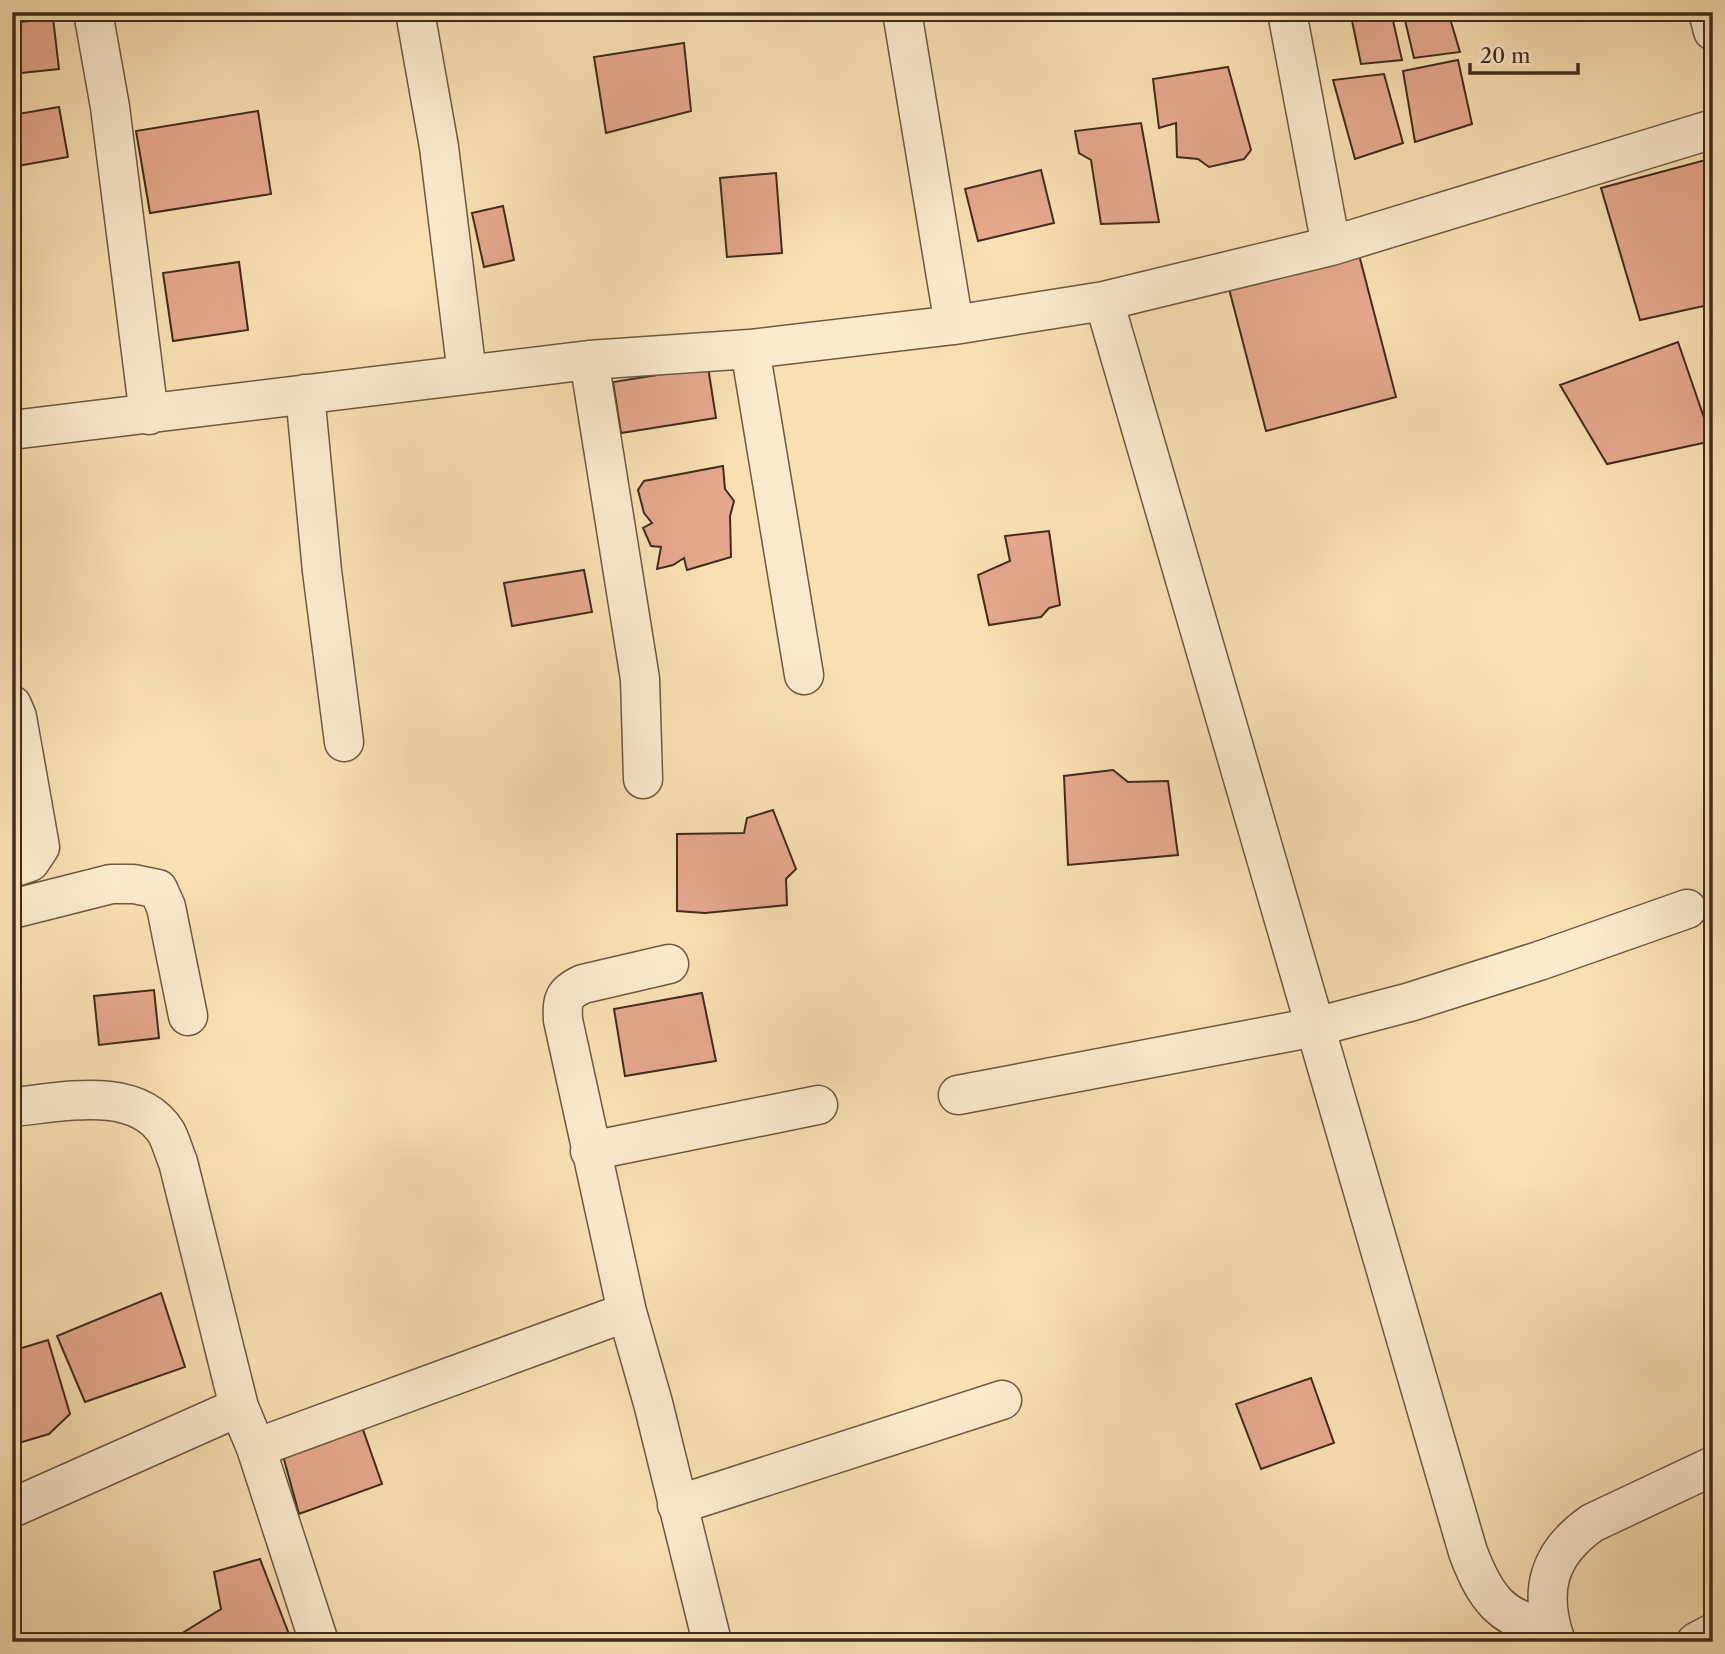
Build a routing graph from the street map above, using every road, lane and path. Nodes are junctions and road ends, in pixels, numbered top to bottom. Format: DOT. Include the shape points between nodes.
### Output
graph roads {
  1 [pos="93,12"];
  2 [pos="415,12"];
  3 [pos="902,12"];
  4 [pos="1287,12"];
  5 [pos="1708,12"];
  6 [pos="1713,32"];
  7 [pos="1713,130"];
  8 [pos="1331,246"];
  9 [pos="1104,301"];
  10 [pos="954,325"];
  11 [pos="750,349"];
  12 [pos="589,360"];
  13 [pos="467,374"];
  14 [pos="305,394"];
  15 [pos="149,415"];
  16 [pos="12,430"];
  17 [pos="804,675"];
  18 [pos="12,705"];
  19 [pos="344,742"];
  20 [pos="643,779"];
  21 [pos="12,868"];
  22 [pos="12,909"];
  23 [pos="1687,909"];
  24 [pos="669,964"];
  25 [pos="188,1016"];
  26 [pos="1315,1027"];
  27 [pos="957,1095"];
  28 [pos="818,1105"];
  29 [pos="12,1107"];
  30 [pos="590,1150"];
  31 [pos="627,1312"];
  32 [pos="1002,1400"];
  33 [pos="239,1407"];
  34 [pos="257,1448"];
  35 [pos="1713,1466"];
  36 [pos="677,1505"];
  37 [pos="12,1508"];
  38 [pos="1713,1633"];
  39 [pos="1554,1635"];
  40 [pos="319,1642"];
  41 [pos="712,1642"];
  42 [pos="1696,1642"];
  1 -- 15 [label="street" via="110,107"];
  2 -- 13 [label="street" via="439,147"];
  3 -- 10 [label="street"];
  4 -- 8 [label="street"];
  5 -- 6 [label="street"];
  7 -- 8 [label="street"];
  8 -- 9 [label="street"];
  9 -- 10 [label="street"];
  9 -- 26 [label="street"];
  10 -- 11 [label="street"];
  11 -- 12 [label="street"];
  11 -- 17 [label="street"];
  12 -- 13 [label="street"];
  12 -- 20 [label="street" via="640,679"];
  13 -- 14 [label="street"];
  14 -- 15 [label="street"];
  14 -- 19 [label="street"];
  15 -- 16 [label="street"];
  18 -- 21 [label="street" via="40,846 30,862"];
  22 -- 25 [label="street" via="111,884 158,889 166,907"];
  23 -- 26 [label="street" via="1475,982"];
  24 -- 30 [label="street" via="583,984 570,990 562,1002"];
  26 -- 27 [label="street"];
  26 -- 39 [label="street" via="1475,1571 1504,1612"];
  28 -- 30 [label="street"];
  29 -- 33 [label="street" via="109,1099 141,1109 165,1131 178,1162"];
  30 -- 31 [label="street"];
  31 -- 34 [label="street"];
  31 -- 36 [label="street"];
  32 -- 36 [label="street"];
  33 -- 34 [label="street"];
  33 -- 37 [label="street"];
  34 -- 40 [label="street"];
  35 -- 39 [label="street" via="1592,1522 1576,1534 1562,1550 1548,1588 1547,1608"];
  36 -- 41 [label="street"];
  38 -- 42 [label="street"];
}
